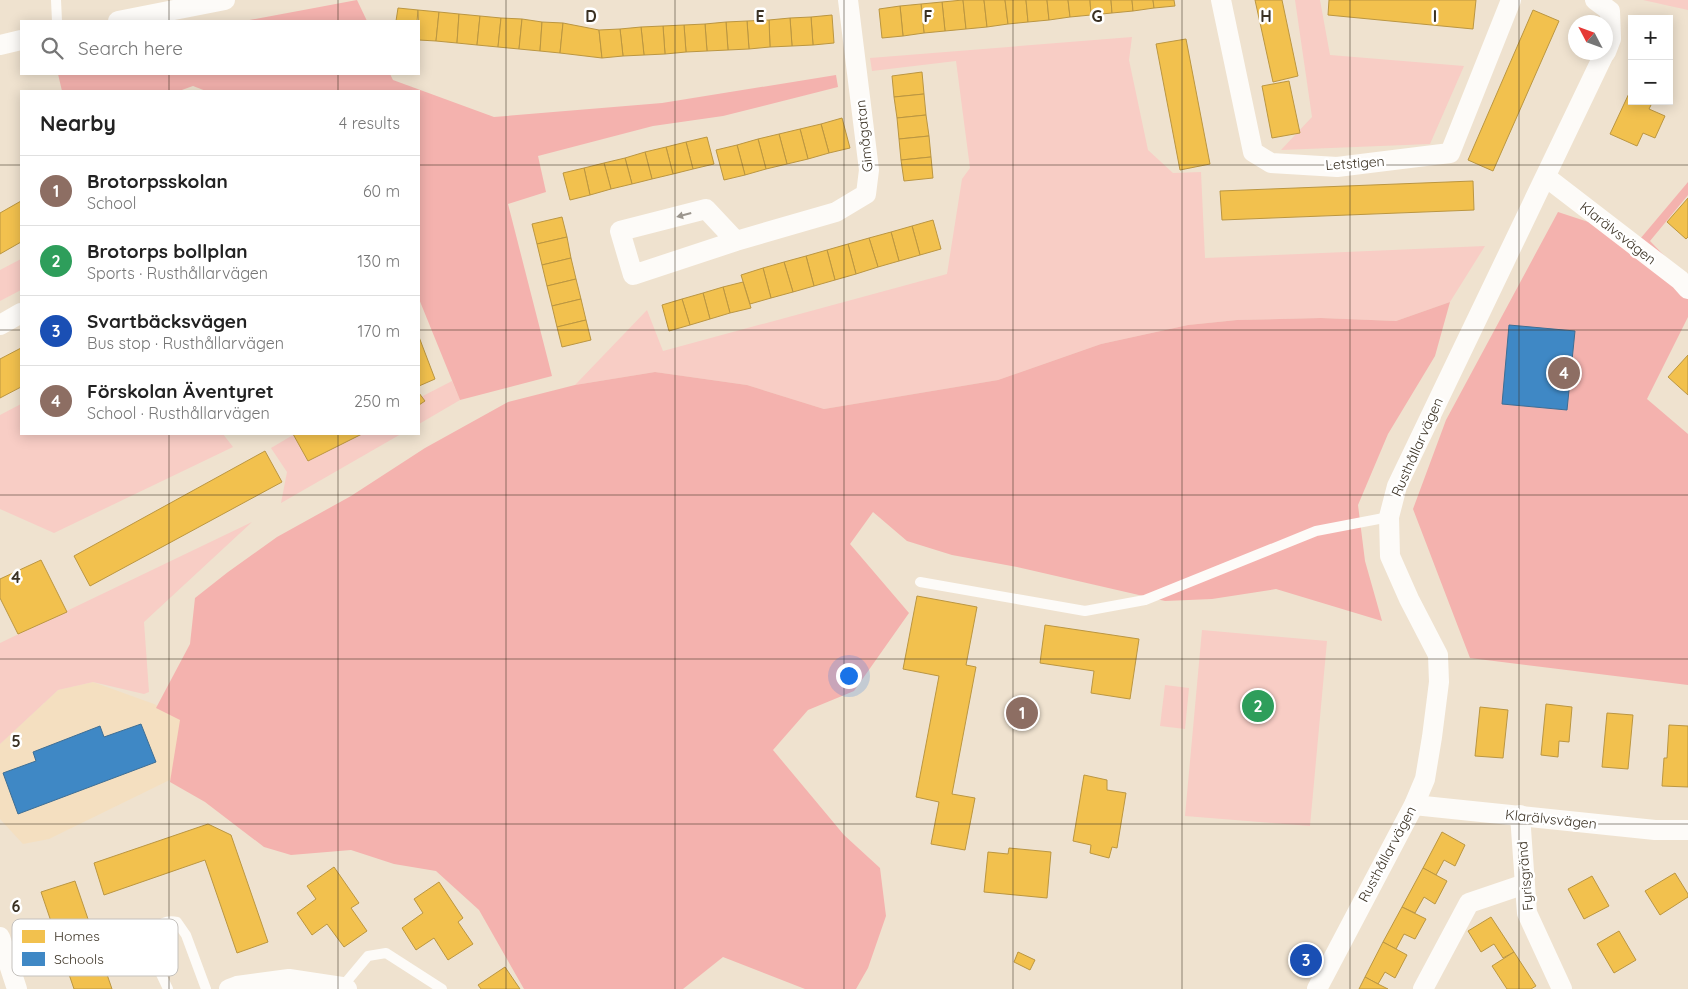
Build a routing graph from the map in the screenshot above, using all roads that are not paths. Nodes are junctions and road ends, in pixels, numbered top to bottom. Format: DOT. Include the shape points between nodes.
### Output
graph roads {
  1 [pos="56,0"];
  2 [pos="848,0"];
  3 [pos="1221,0"];
  4 [pos="1511,0"];
  5 [pos="218,1"];
  6 [pos="57,20"];
  7 [pos="123,20"];
  8 [pos="20,40"];
  9 [pos="0,44"];
  10 [pos="1601,60"];
  11 [pos="1546,177"];
  12 [pos="736,241"];
  13 [pos="1688,289"];
  14 [pos="20,315"];
  15 [pos="0,325"];
  16 [pos="1389,517"];
  17 [pos="920,582"];
  18 [pos="1414,805"];
  19 [pos="1520,816"];
  20 [pos="1688,830"];
  21 [pos="1525,884"];
  22 [pos="178,925"];
  23 [pos="0,937"];
  24 [pos="12,974"];
  25 [pos="13,976"];
  26 [pos="163,976"];
  27 [pos="344,988"];
  28 [pos="17,989"];
  29 [pos="168,989"];
  30 [pos="206,989"];
  31 [pos="229,989"];
  32 [pos="442,989"];
  33 [pos="1317,989"];
  34 [pos="1423,989"];
  35 [pos="1562,989"];
  1 -- 6 [label="lane"];
  2 -- 12 [label="street, Gimågatan" via="869,170 866,194 836,212"];
  3 -- 4 [label="street, Letstigen" via="1253,152 1271,163 1337,167 1450,153"];
  5 -- 7 [label="street"];
  8 -- 9 [label="street"];
  10 -- 11 [label="street, Rusthållarvägen"];
  11 -- 13 [label="street, Klarälvsvägen"];
  11 -- 16 [label="street, Rusthållarvägen" via="1397,486"];
  12 -- 12 [label="street, Gimågatan, one-way" via="706,209 620,231 633,275"];
  14 -- 15 [label="street"];
  16 -- 17 [label="lane" via="1316,531 1145,600 1085,611"];
  16 -- 18 [label="street, Rusthållarvägen" via="1390,556 1438,655 1439,682 1429,754 1425,779"];
  18 -- 19 [label="street, Klarälvsvägen"];
  18 -- 33 [label="street, Rusthållarvägen"];
  19 -- 20 [label="street, Klarälvsvägen" via="1655,830"];
  19 -- 21 [label="street, Fyrisgränd"];
  21 -- 34 [label="street" via="1469,903"];
  21 -- 35 [label="street, Fyrisgränd" via="1527,913"];
  22 -- 30 [label="lane" via="186,935"];
  23 -- 24 [label="street"];
  25 -- 28 [label="street"];
  26 -- 29 [label="lane"];
  27 -- 31 [label="street" via="289,979"];
  27 -- 32 [label="lane" via="368,956 386,953"];
}
